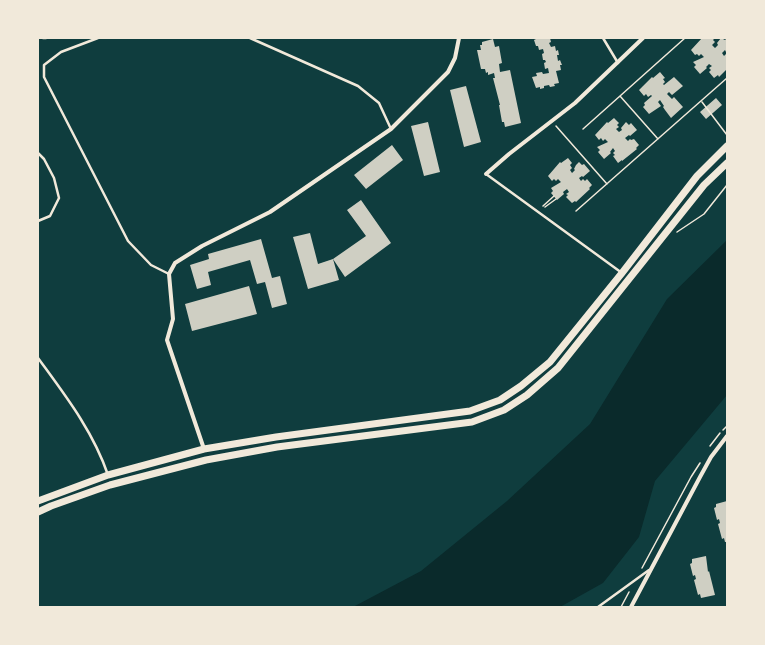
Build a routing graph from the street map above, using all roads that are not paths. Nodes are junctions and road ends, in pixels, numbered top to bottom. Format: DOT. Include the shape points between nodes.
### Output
graph roads {
  1 [pos="42,38"];
  2 [pos="46,38"];
  3 [pos="98,38"];
  4 [pos="250,38"];
  5 [pos="459,38"];
  6 [pos="603,38"];
  7 [pos="643,38"];
  8 [pos="618,63"];
  9 [pos="391,130"];
  10 [pos="727,146"];
  11 [pos="38,153"];
  12 [pos="727,163"];
  13 [pos="486,174"];
  14 [pos="38,221"];
  15 [pos="169,274"];
  16 [pos="622,274"];
  17 [pos="38,358"];
  18 [pos="727,436"];
  19 [pos="204,450"];
  20 [pos="108,475"];
  21 [pos="38,501"];
  22 [pos="38,512"];
  23 [pos="651,569"];
  24 [pos="598,607"];
  25 [pos="631,607"];
  1 -- 2 [label="lane"];
  3 -- 15 [label="lane" via="61,52 44,64 44,76 128,241 150,265"];
  4 -- 9 [label="lane" via="358,86 379,103"];
  5 -- 9 [label="street" via="455,58 448,72"];
  6 -- 8 [label="lane"];
  7 -- 8 [label="street"];
  8 -- 13 [label="street" via="575,103"];
  9 -- 15 [label="street" via="270,212 202,246 175,263"];
  10 -- 16 [label="main road" via="696,176"];
  11 -- 14 [label="lane" via="54,178 59,198 50,216"];
  12 -- 22 [label="main road" via="704,185 558,368 527,395 504,410 472,422 206,460 110,485"];
  13 -- 16 [label="lane"];
  15 -- 19 [label="street" via="173,318 167,340"];
  16 -- 19 [label="main road" via="550,362 500,400 470,411 276,437"];
  17 -- 20 [label="lane" via="80,415"];
  18 -- 23 [label="street" via="711,457"];
  19 -- 20 [label="main road"];
  20 -- 21 [label="main road"];
  23 -- 24 [label="lane"];
  23 -- 25 [label="street"];
}
